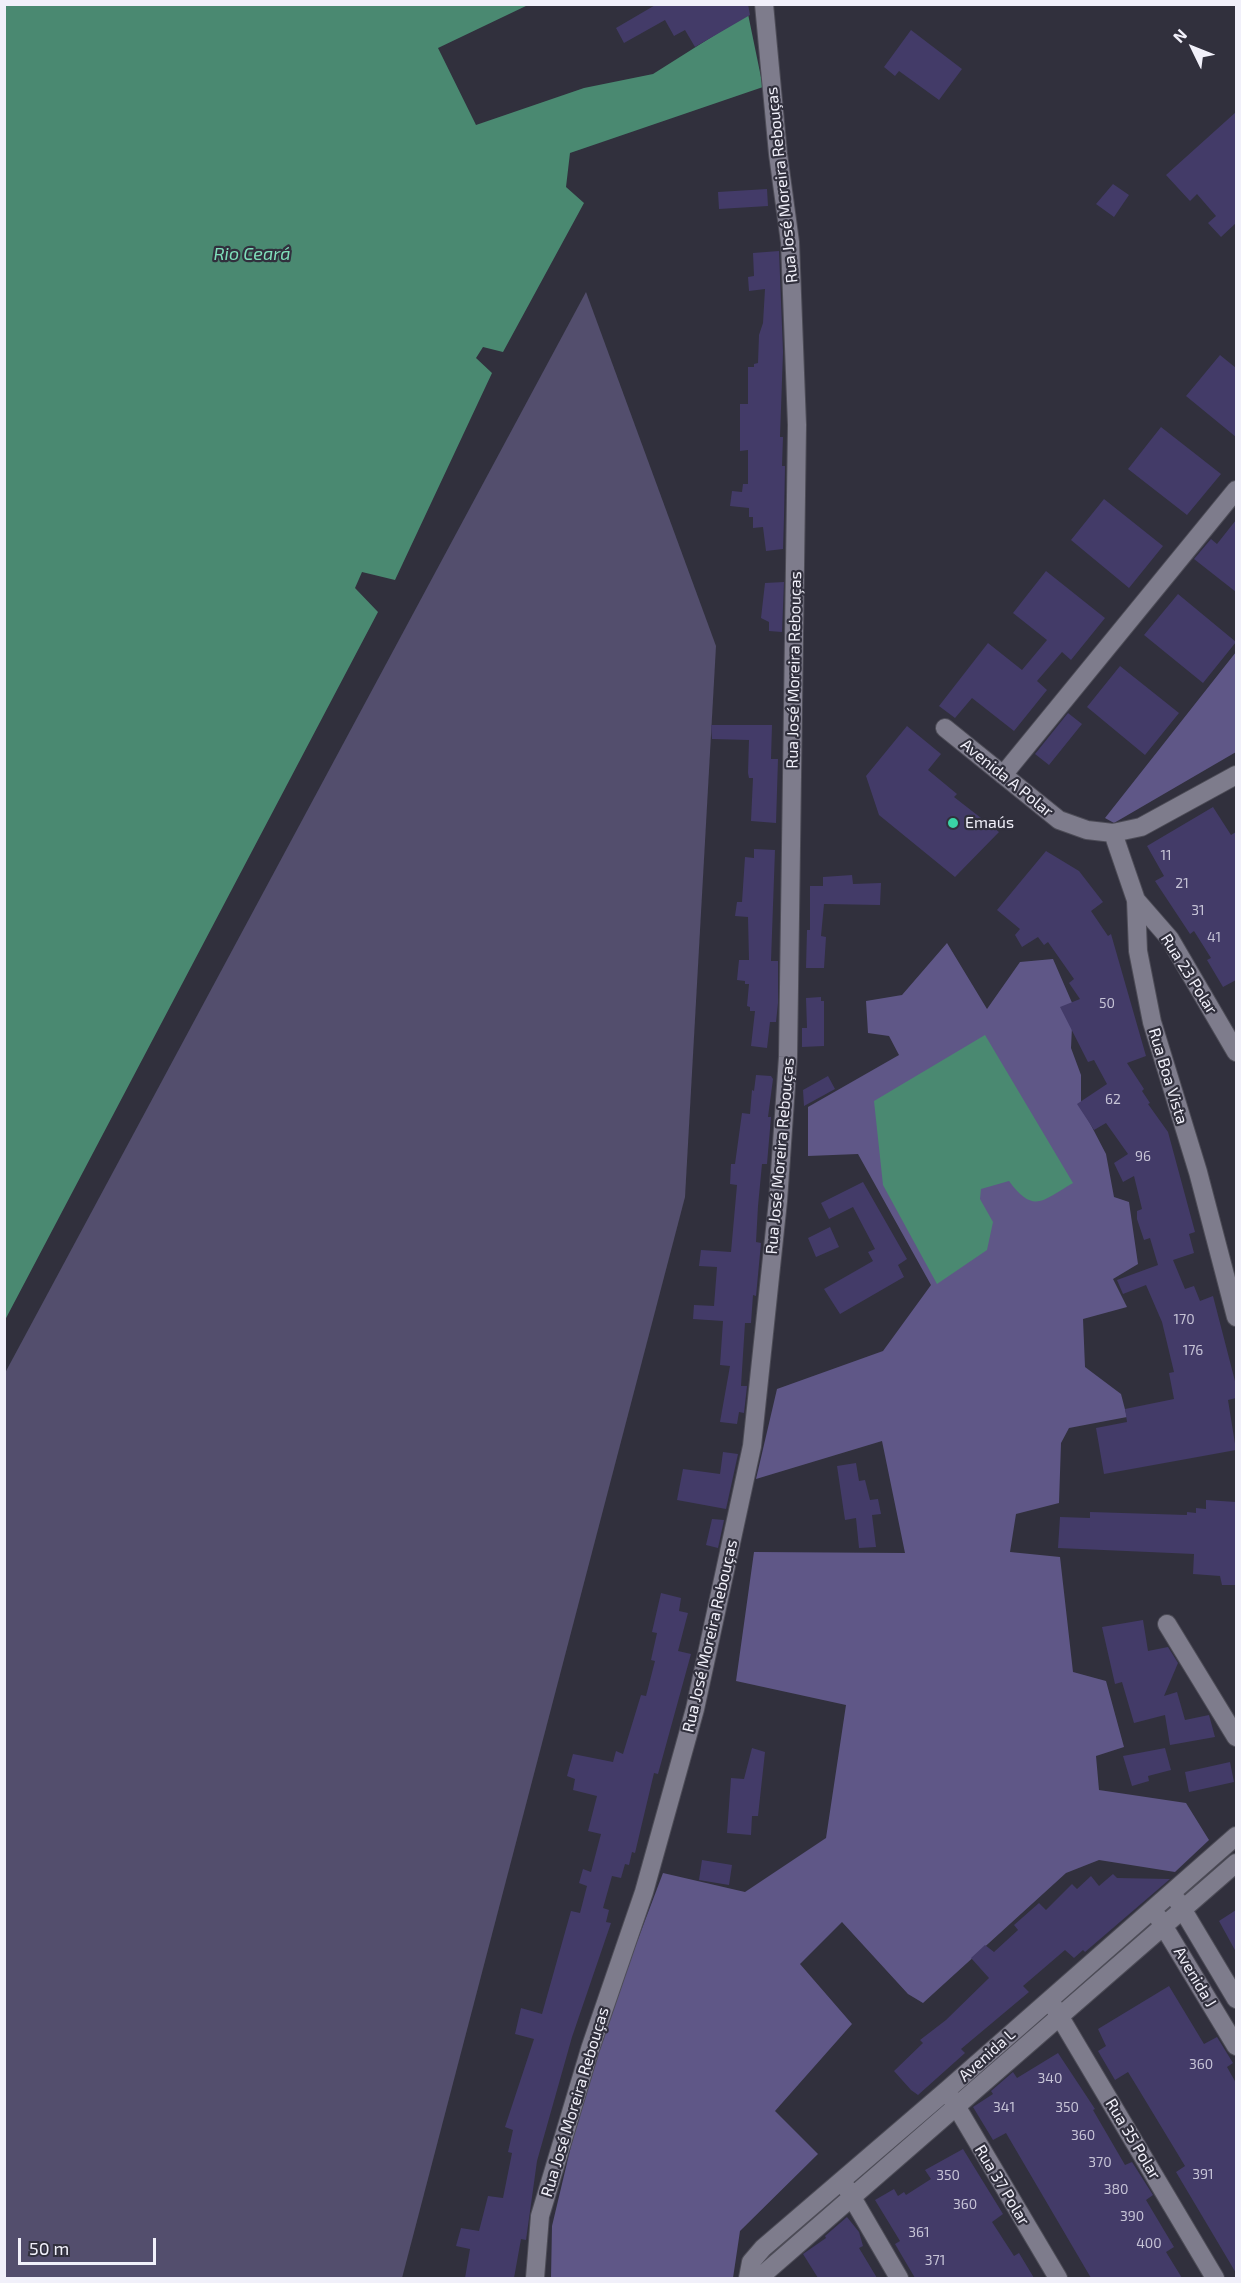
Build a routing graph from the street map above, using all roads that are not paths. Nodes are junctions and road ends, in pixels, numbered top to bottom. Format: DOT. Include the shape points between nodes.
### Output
graph roads {
  1 [pos="764,4"];
  2 [pos="1236,490"];
  3 [pos="945,728"];
  4 [pos="1003,775"];
  5 [pos="1234,782"];
  6 [pos="1113,833"];
  7 [pos="1136,900"];
  8 [pos="1236,1052"];
  9 [pos="1236,1317"];
  10 [pos="1167,1624"];
  11 [pos="1236,1737"];
  12 [pos="1236,1836"];
  13 [pos="1236,1863"];
  14 [pos="1172,1890"];
  15 [pos="1152,1908"];
  16 [pos="1182,1909"];
  17 [pos="1163,1925"];
  18 [pos="1049,1999"];
  19 [pos="1236,1999"];
  20 [pos="1060,2016"];
  21 [pos="1236,2046"];
  22 [pos="947,2090"];
  23 [pos="957,2109"];
  24 [pos="843,2180"];
  25 [pos="852,2197"];
  26 [pos="535,2278"];
  27 [pos="748,2278"];
  28 [pos="759,2278"];
  29 [pos="899,2278"];
  30 [pos="1058,2278"];
  31 [pos="1215,2278"];
  1 -- 26 [label="street, Rua José Moreira Rebouças" via="790,242 797,425 788,1058 778,1201 752,1446 695,1709 644,1892 590,2049 540,2216"];
  2 -- 4 [label="street"];
  3 -- 4 [label="street, Avenida A Polar"];
  4 -- 6 [label="street, Avenida A Polar" via="1059,820 1087,830"];
  5 -- 6 [label="street, Avenida A Polar" via="1160,819"];
  6 -- 7 [label="street, Rua Boa Vista"];
  7 -- 8 [label="street, Rua 23 Polar" via="1170,939"];
  7 -- 9 [label="street, Rua Boa Vista" via="1138,951 1152,1022 1198,1172"];
  10 -- 11 [label="street"];
  12 -- 14 [label="street, Avenida L"];
  13 -- 16 [label="street, Avenida L"];
  14 -- 15 [label="street, Avenida L"];
  14 -- 16 [label="street, Avenida J"];
  15 -- 17 [label="street, Avenida J"];
  15 -- 18 [label="street, Avenida L"];
  16 -- 17 [label="street, Avenida L"];
  16 -- 19 [label="street, Avenida J"];
  17 -- 20 [label="street, Avenida L"];
  17 -- 21 [label="street, Avenida J"];
  18 -- 20 [label="street, Rua 35 Polar"];
  18 -- 22 [label="street, Avenida L"];
  20 -- 23 [label="street, Avenida L"];
  20 -- 31 [label="street, Rua 35 Polar"];
  22 -- 23 [label="street, Rua 37 Polar"];
  22 -- 24 [label="street, Avenida L"];
  23 -- 25 [label="street, Avenida L"];
  23 -- 30 [label="street, Rua 37 Polar"];
  24 -- 25 [label="street"];
  24 -- 27 [label="street, Avenida L" via="759,2252 751,2262"];
  25 -- 28 [label="street, Avenida L"];
  25 -- 29 [label="street"];
}
